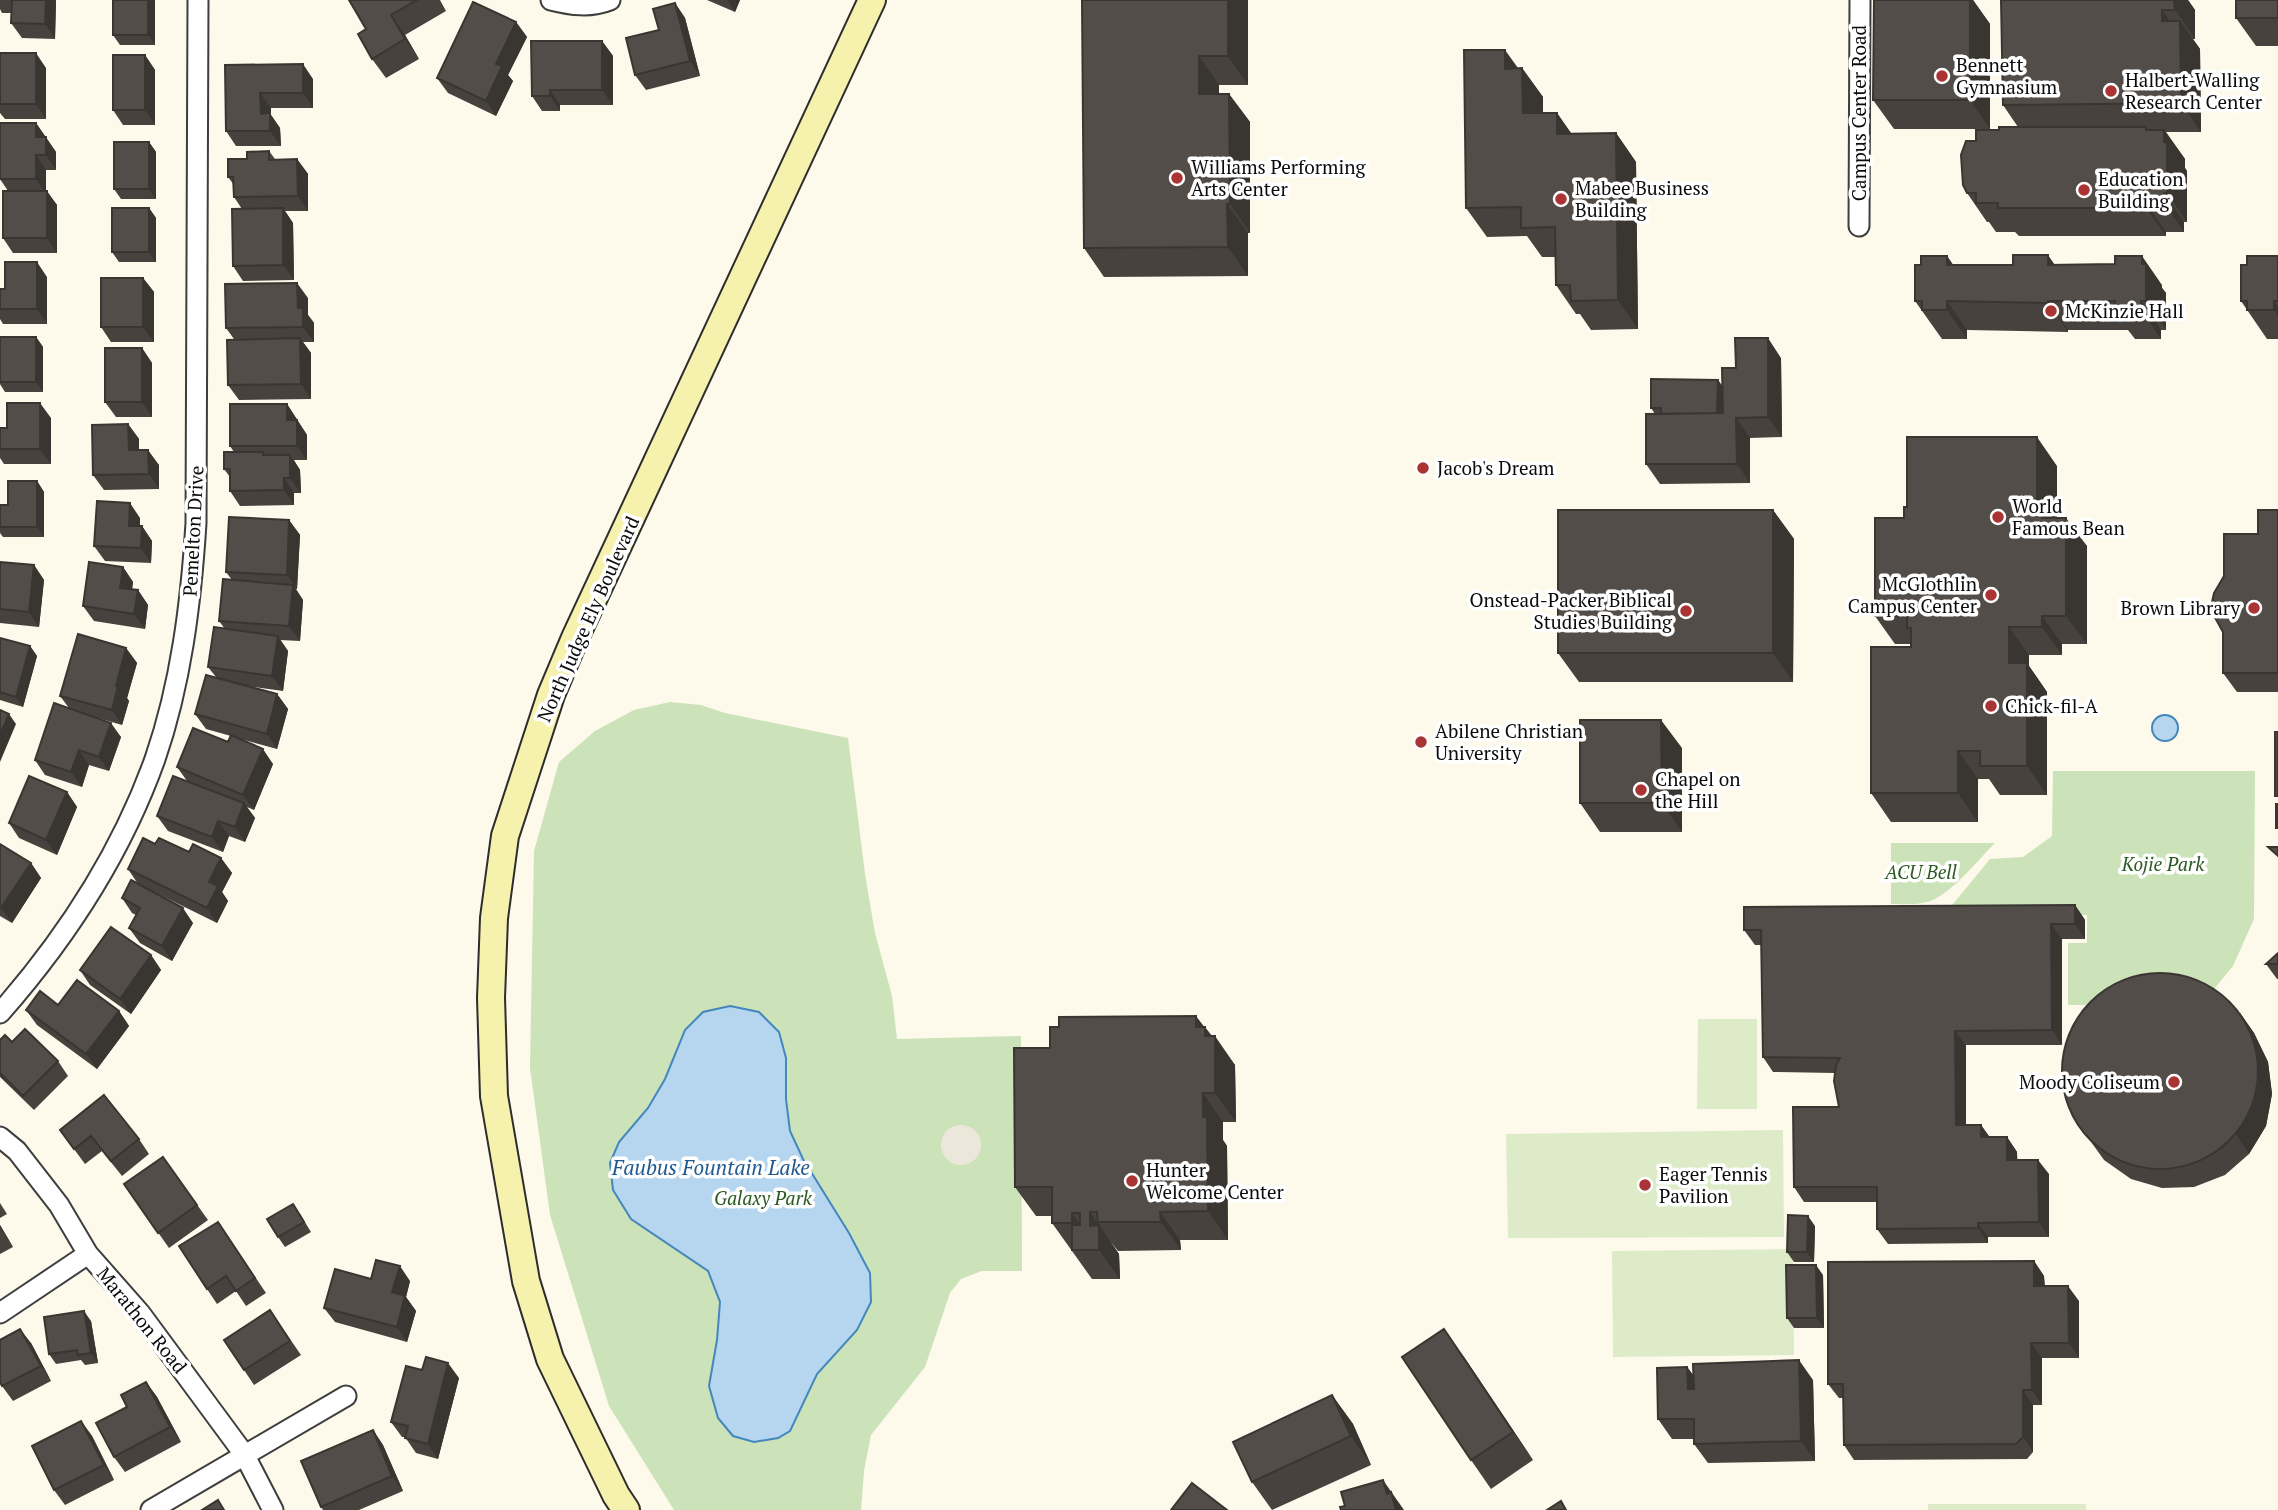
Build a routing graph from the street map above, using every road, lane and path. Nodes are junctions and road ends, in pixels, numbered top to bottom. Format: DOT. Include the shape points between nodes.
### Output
graph roads {
  1 [pos="198,0"];
  2 [pos="551,0"];
  3 [pos="610,0"];
  4 [pos="873,0"];
  5 [pos="1860,0"];
  6 [pos="1859,226"];
  7 [pos="0,1013"];
  8 [pos="0,1137"];
  9 [pos="88,1254"];
  10 [pos="0,1312"];
  11 [pos="346,1396"];
  12 [pos="244,1454"];
  13 [pos="151,1510"];
  14 [pos="273,1510"];
  15 [pos="626,1510"];
  1 -- 7 [label="street, Pemelton Drive" via="196,523 178,674 155,759 120,840 78,914"];
  2 -- 3 [label="street" via="571,5 599,5"];
  4 -- 15 [label="main road, North Judge Ely Boulevard" via="575,638 551,695 505,836 494,918 491,998 494,1096 514,1217 550,1359"];
  5 -- 6 [label="street, Campus Center Road"];
  8 -- 9 [label="street, Marathon Road" via="17,1151 59,1205"];
  9 -- 10 [label="street"];
  9 -- 12 [label="street, Marathon Road" via="141,1313"];
  11 -- 12 [label="street"];
  12 -- 13 [label="street"];
  12 -- 14 [label="street, Marathon Road"];
}
